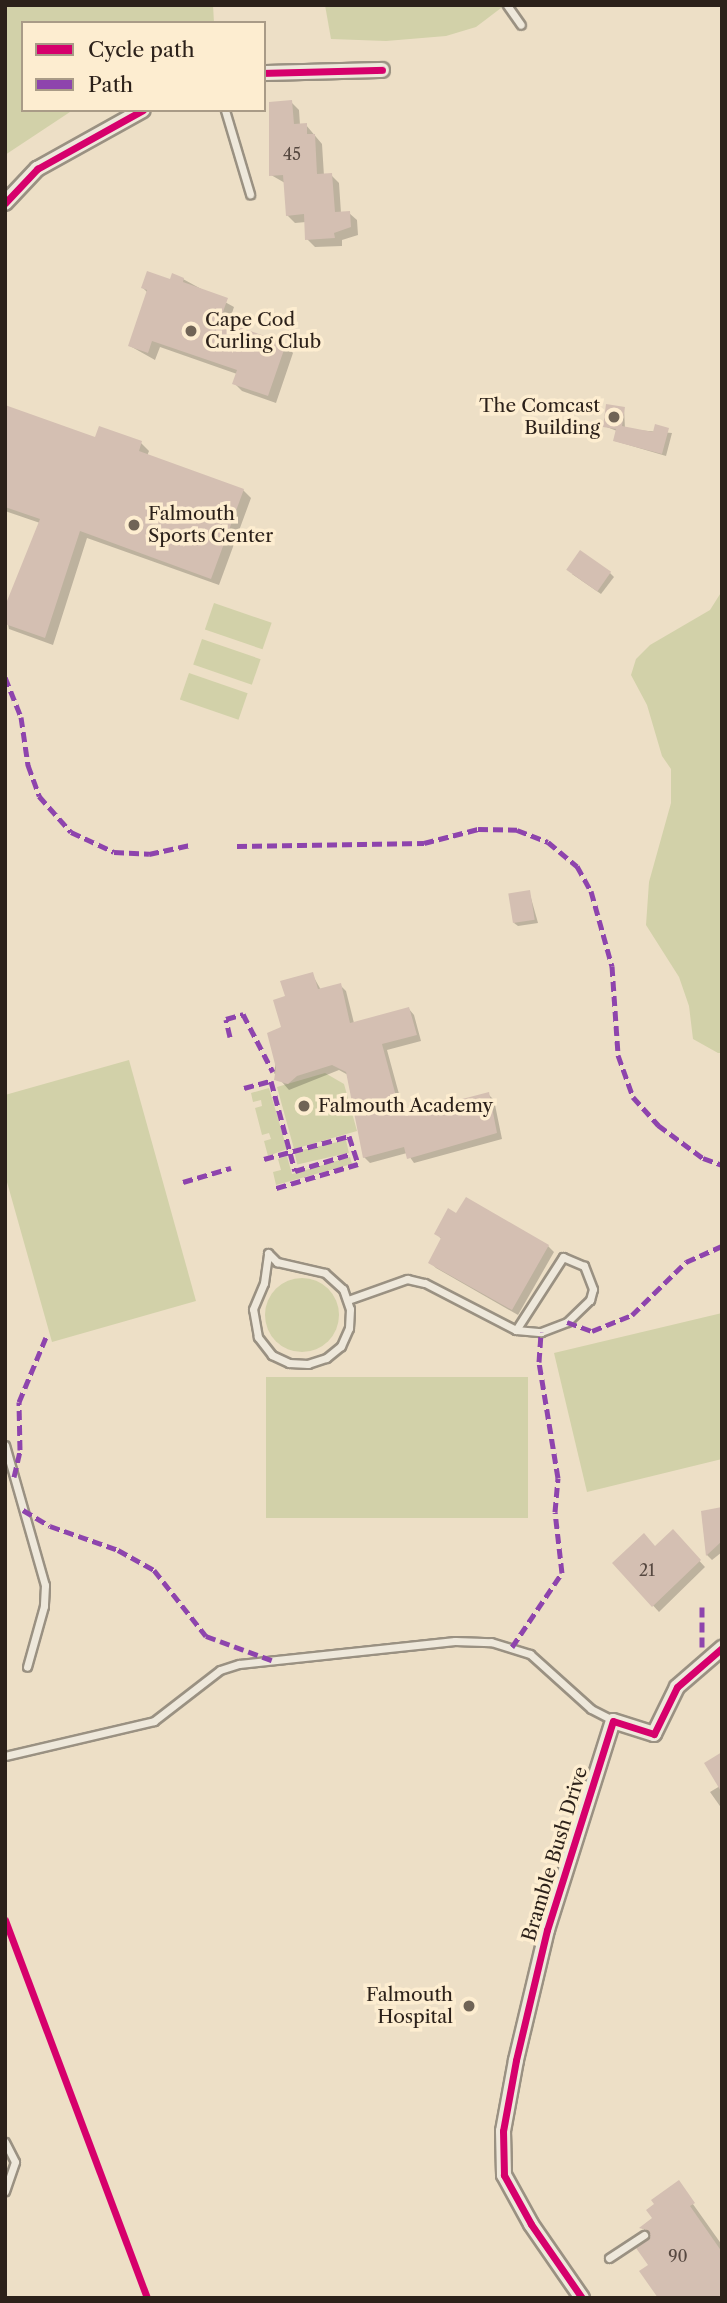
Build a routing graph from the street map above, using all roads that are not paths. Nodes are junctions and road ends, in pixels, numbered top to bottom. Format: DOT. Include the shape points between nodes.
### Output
graph roads {
  1 [pos="507,5"];
  2 [pos="521,25"];
  3 [pos="382,70"];
  4 [pos="266,73"];
  5 [pos="139,112"];
  6 [pos="226,112"];
  7 [pos="250,194"];
  8 [pos="5,202"];
  9 [pos="348,1300"];
  10 [pos="516,1330"];
  11 [pos="5,1445"];
  12 [pos="722,1648"];
  13 [pos="27,1667"];
  14 [pos="614,1721"];
  15 [pos="5,1756"];
  16 [pos="5,2142"];
  17 [pos="5,2191"];
  18 [pos="644,2235"];
  19 [pos="609,2259"];
  20 [pos="582,2298"];
  1 -- 2 [label="lane"];
  3 -- 4 [label="street"];
  5 -- 8 [label="street" via="37,169"];
  6 -- 7 [label="lane"];
  9 -- 9 [label="lane" via="326,1273 277,1262 268,1254 264,1283 253,1309 258,1337 280,1360 299,1365 317,1362 334,1353 346,1337 351,1319"];
  9 -- 10 [label="lane" via="407,1279 425,1283"];
  10 -- 10 [label="lane" via="541,1332 577,1314 593,1289 584,1266 564,1256"];
  11 -- 13 [label="lane" via="45,1585 44,1606"];
  12 -- 14 [label="street" via="677,1687 654,1734"];
  14 -- 15 [label="lane" via="591,1709 530,1654 491,1642 455,1641 239,1664 212,1675 154,1721"];
  14 -- 20 [label="street, Bramble Bush Drive" via="547,1930 503,2130 506,2185"];
  16 -- 17 [label="lane" via="15,2162"];
  18 -- 19 [label="lane"];
}
